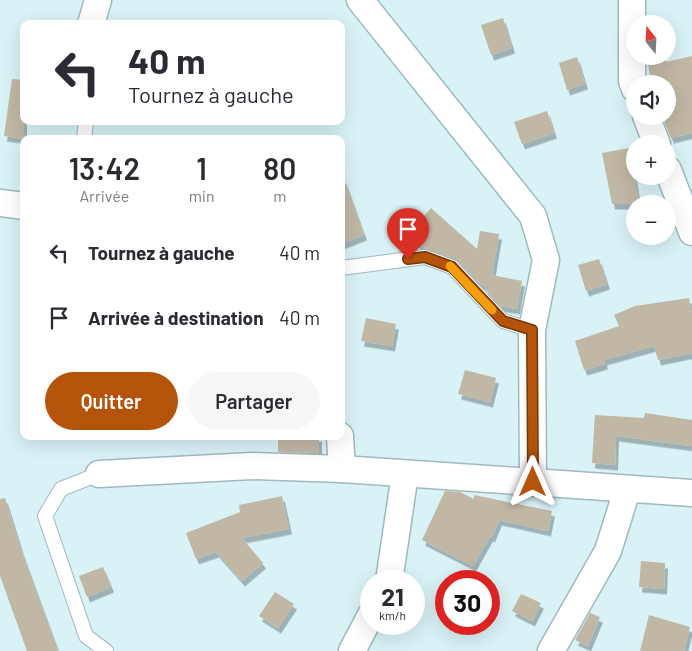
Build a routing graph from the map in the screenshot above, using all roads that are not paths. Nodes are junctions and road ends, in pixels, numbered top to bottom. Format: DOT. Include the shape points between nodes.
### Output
graph roads {
  1 [pos="98,0"];
  2 [pos="360,0"];
  3 [pos="632,0"];
  4 [pos="92,20"];
  5 [pos="632,75"];
  6 [pos="674,185"];
  7 [pos="0,203"];
  8 [pos="20,206"];
  9 [pos="692,232"];
  10 [pos="345,267"];
  11 [pos="532,330"];
  12 [pos="340,440"];
  13 [pos="342,469"];
  14 [pos="99,474"];
  15 [pos="405,474"];
  16 [pos="533,482"];
  17 [pos="627,490"];
  18 [pos="692,493"];
  19 [pos="391,570"];
  20 [pos="360,635"];
  21 [pos="106,651"];
  22 [pos="352,651"];
  23 [pos="551,651"];
  1 -- 4 [label="street"];
  2 -- 11 [label="street" via="533,216 546,260"];
  3 -- 5 [label="street"];
  6 -- 9 [label="street"];
  7 -- 8 [label="street"];
  10 -- 11 [label="lane" via="425,257 452,267 503,321"];
  11 -- 16 [label="street"];
  12 -- 13 [label="street"];
  13 -- 14 [label="street" via="252,466"];
  13 -- 15 [label="street"];
  14 -- 21 [label="lane" via="61,489 45,516 86,636"];
  15 -- 16 [label="street"];
  15 -- 19 [label="street"];
  16 -- 17 [label="street"];
  17 -- 18 [label="street"];
  17 -- 23 [label="street" via="608,551"];
  20 -- 22 [label="street"];
}
